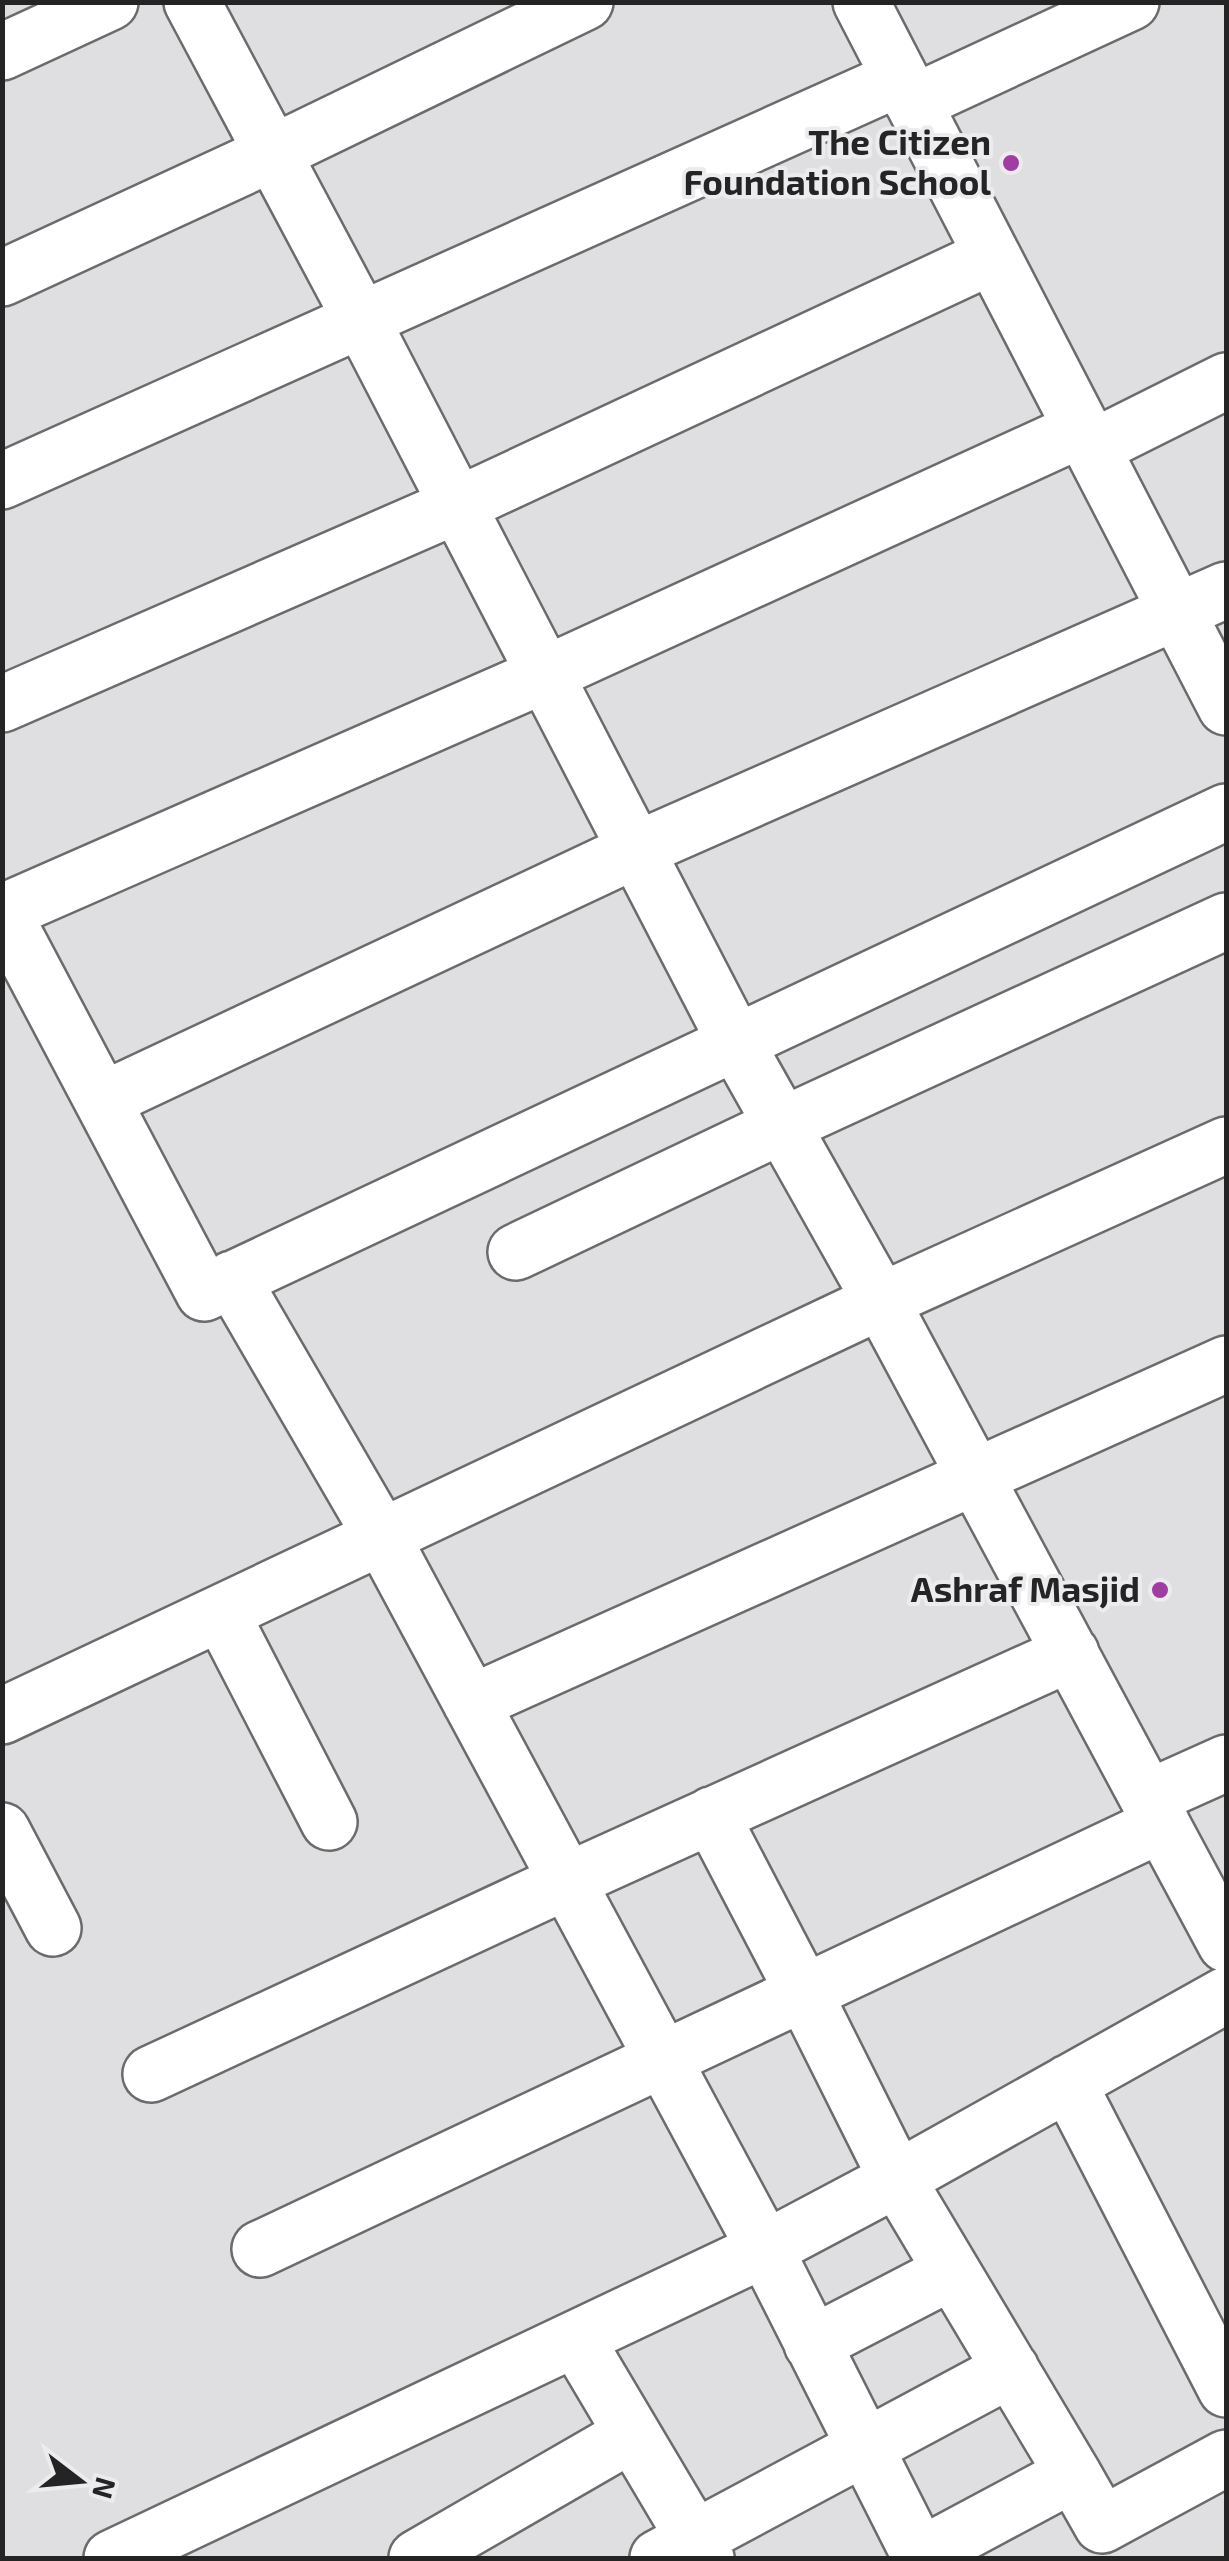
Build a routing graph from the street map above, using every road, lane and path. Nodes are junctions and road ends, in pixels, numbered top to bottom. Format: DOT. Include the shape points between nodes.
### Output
graph roads {
  1 [pos="110,2"];
  2 [pos="192,2"];
  3 [pos="586,2"];
  4 [pos="860,2"];
  5 [pos="1130,2"];
  6 [pos="2,52"];
  7 [pos="906,91"];
  8 [pos="273,153"];
  9 [pos="992,256"];
  10 [pos="2,278"];
  11 [pos="362,321"];
  12 [pos="1226,381"];
  13 [pos="1087,439"];
  14 [pos="2,481"];
  15 [pos="458,505"];
  16 [pos="1226,590"];
  17 [pos="1178,613"];
  18 [pos="546,674"];
  19 [pos="2,704"];
  20 [pos="1226,707"];
  21 [pos="1226,812"];
  22 [pos="636,850"];
  23 [pos="3,912"];
  24 [pos="1226,921"];
  25 [pos="736,1042"];
  26 [pos="103,1100"];
  27 [pos="783,1125"];
  28 [pos="1226,1145"];
  29 [pos="516,1252"];
  30 [pos="232,1280"];
  31 [pos="882,1301"];
  32 [pos="1226,1364"];
  33 [pos="976,1477"];
  34 [pos="382,1537"];
  35 [pos="220,1613"];
  36 [pos="1070,1653"];
  37 [pos="471,1703"];
  38 [pos="2,1716"];
  39 [pos="1226,1763"];
  40 [pos="1155,1811"];
  41 [pos="712,1816"];
  42 [pos="329,1822"];
  43 [pos="2,1831"];
  44 [pos="567,1881"];
  45 [pos="53,1928"];
  46 [pos="1226,1944"];
  47 [pos="804,1993"];
  48 [pos="1226,1995"];
  49 [pos="663,2060"];
  50 [pos="151,2074"];
  51 [pos="1068,2083"];
  52 [pos="897,2179"];
  53 [pos="260,2249"];
  54 [pos="766,2249"];
  55 [pos="951,2272"];
  56 [pos="576,2339"];
  57 [pos="812,2344"];
  58 [pos="1011,2369"];
  59 [pos="1226,2389"];
  60 [pos="632,2434"];
  61 [pos="864,2446"];
  62 [pos="1226,2458"];
  63 [pos="1073,2474"];
  64 [pos="1107,2542"];
  65 [pos="686,2552"];
  66 [pos="112,2558"];
  67 [pos="418,2558"];
  68 [pos="918,2558"];
  1 -- 6 [label="street"];
  2 -- 8 [label="street"];
  3 -- 8 [label="street"];
  4 -- 7 [label="street"];
  5 -- 7 [label="street"];
  7 -- 9 [label="street"];
  7 -- 11 [label="street"];
  8 -- 10 [label="street"];
  8 -- 11 [label="street"];
  9 -- 13 [label="street"];
  9 -- 15 [label="street"];
  11 -- 14 [label="street"];
  11 -- 15 [label="street"];
  12 -- 13 [label="street"];
  13 -- 17 [label="street"];
  13 -- 18 [label="street"];
  15 -- 18 [label="street"];
  15 -- 19 [label="street"];
  16 -- 17 [label="street"];
  17 -- 20 [label="street"];
  17 -- 22 [label="street"];
  18 -- 22 [label="street"];
  18 -- 23 [label="street"];
  21 -- 25 [label="street"];
  22 -- 25 [label="street"];
  22 -- 26 [label="street"];
  23 -- 26 [label="street"];
  24 -- 27 [label="street"];
  25 -- 27 [label="street"];
  25 -- 30 [label="street"];
  26 -- 30 [label="street" via="204,1293"];
  27 -- 29 [label="street"];
  27 -- 31 [label="street"];
  28 -- 31 [label="street"];
  30 -- 34 [label="street"];
  31 -- 33 [label="street"];
  31 -- 34 [label="street"];
  32 -- 33 [label="street"];
  33 -- 36 [label="street"];
  33 -- 37 [label="street"];
  34 -- 35 [label="street"];
  34 -- 37 [label="street"];
  35 -- 38 [label="street"];
  35 -- 42 [label="street"];
  36 -- 40 [label="street"];
  36 -- 41 [label="street"];
  37 -- 44 [label="street"];
  39 -- 40 [label="street"];
  40 -- 46 [label="street"];
  40 -- 47 [label="street"];
  41 -- 44 [label="street"];
  41 -- 47 [label="street"];
  43 -- 45 [label="street"];
  44 -- 49 [label="street"];
  44 -- 50 [label="street"];
  47 -- 49 [label="street"];
  47 -- 52 [label="street"];
  48 -- 51 [label="street"];
  49 -- 53 [label="street"];
  49 -- 54 [label="street"];
  51 -- 52 [label="street"];
  51 -- 59 [label="street"];
  52 -- 54 [label="street"];
  52 -- 55 [label="street"];
  54 -- 56 [label="street"];
  54 -- 57 [label="street"];
  55 -- 57 [label="street"];
  55 -- 58 [label="street"];
  56 -- 60 [label="street"];
  56 -- 66 [label="street"];
  57 -- 61 [label="street"];
  58 -- 61 [label="street"];
  58 -- 63 [label="street"];
  60 -- 65 [label="street"];
  60 -- 67 [label="street"];
  61 -- 65 [label="street"];
  61 -- 68 [label="street"];
  62 -- 64 [label="street"];
  63 -- 64 [label="street"];
  63 -- 68 [label="street"];
}
